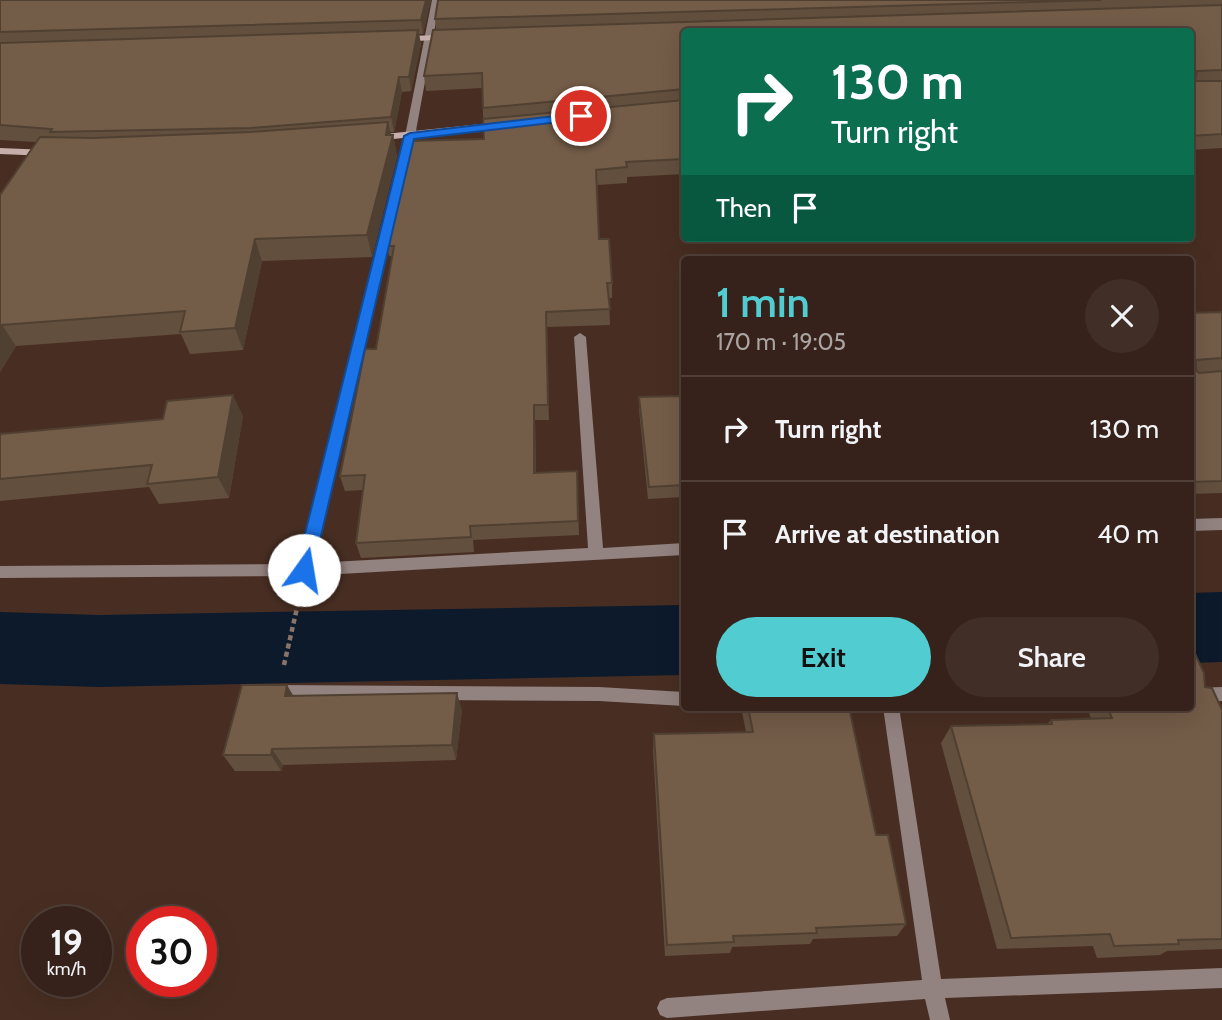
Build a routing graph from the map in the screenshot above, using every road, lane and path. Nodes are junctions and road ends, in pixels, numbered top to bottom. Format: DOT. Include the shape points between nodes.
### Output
graph roads {
  1 [pos="436,0"];
  2 [pos="456,37"];
  3 [pos="428,38"];
  4 [pos="387,39"];
  5 [pos="519,123"];
  6 [pos="410,136"];
  7 [pos="368,139"];
  8 [pos="0,151"];
  9 [pos="59,153"];
  10 [pos="580,337"];
  11 [pos="1222,524"];
  12 [pos="1194,525"];
  13 [pos="681,550"];
  14 [pos="596,555"];
  15 [pos="304,570"];
  16 [pos="0,572"];
  17 [pos="297,610"];
  18 [pos="281,675"];
  19 [pos="277,692"];
  20 [pos="1222,694"];
  21 [pos="1194,695"];
  22 [pos="681,699"];
  23 [pos="892,711"];
  24 [pos="1222,978"];
  25 [pos="933,989"];
  26 [pos="667,1008"];
  27 [pos="940,1020"];
  1 -- 3 [label="street"];
  2 -- 3 [label="street"];
  3 -- 4 [label="street"];
  3 -- 6 [label="street"];
  5 -- 6 [label="street"];
  6 -- 7 [label="street"];
  6 -- 15 [label="street"];
  8 -- 9 [label="street"];
  10 -- 14 [label="street"];
  11 -- 12 [label="street"];
  13 -- 14 [label="street"];
  14 -- 15 [label="street"];
  15 -- 16 [label="street"];
  17 -- 18 [label="path"];
  19 -- 22 [label="street"];
  20 -- 21 [label="street"];
  23 -- 25 [label="street"];
  24 -- 25 [label="street"];
  25 -- 26 [label="street"];
  25 -- 27 [label="street"];
}
